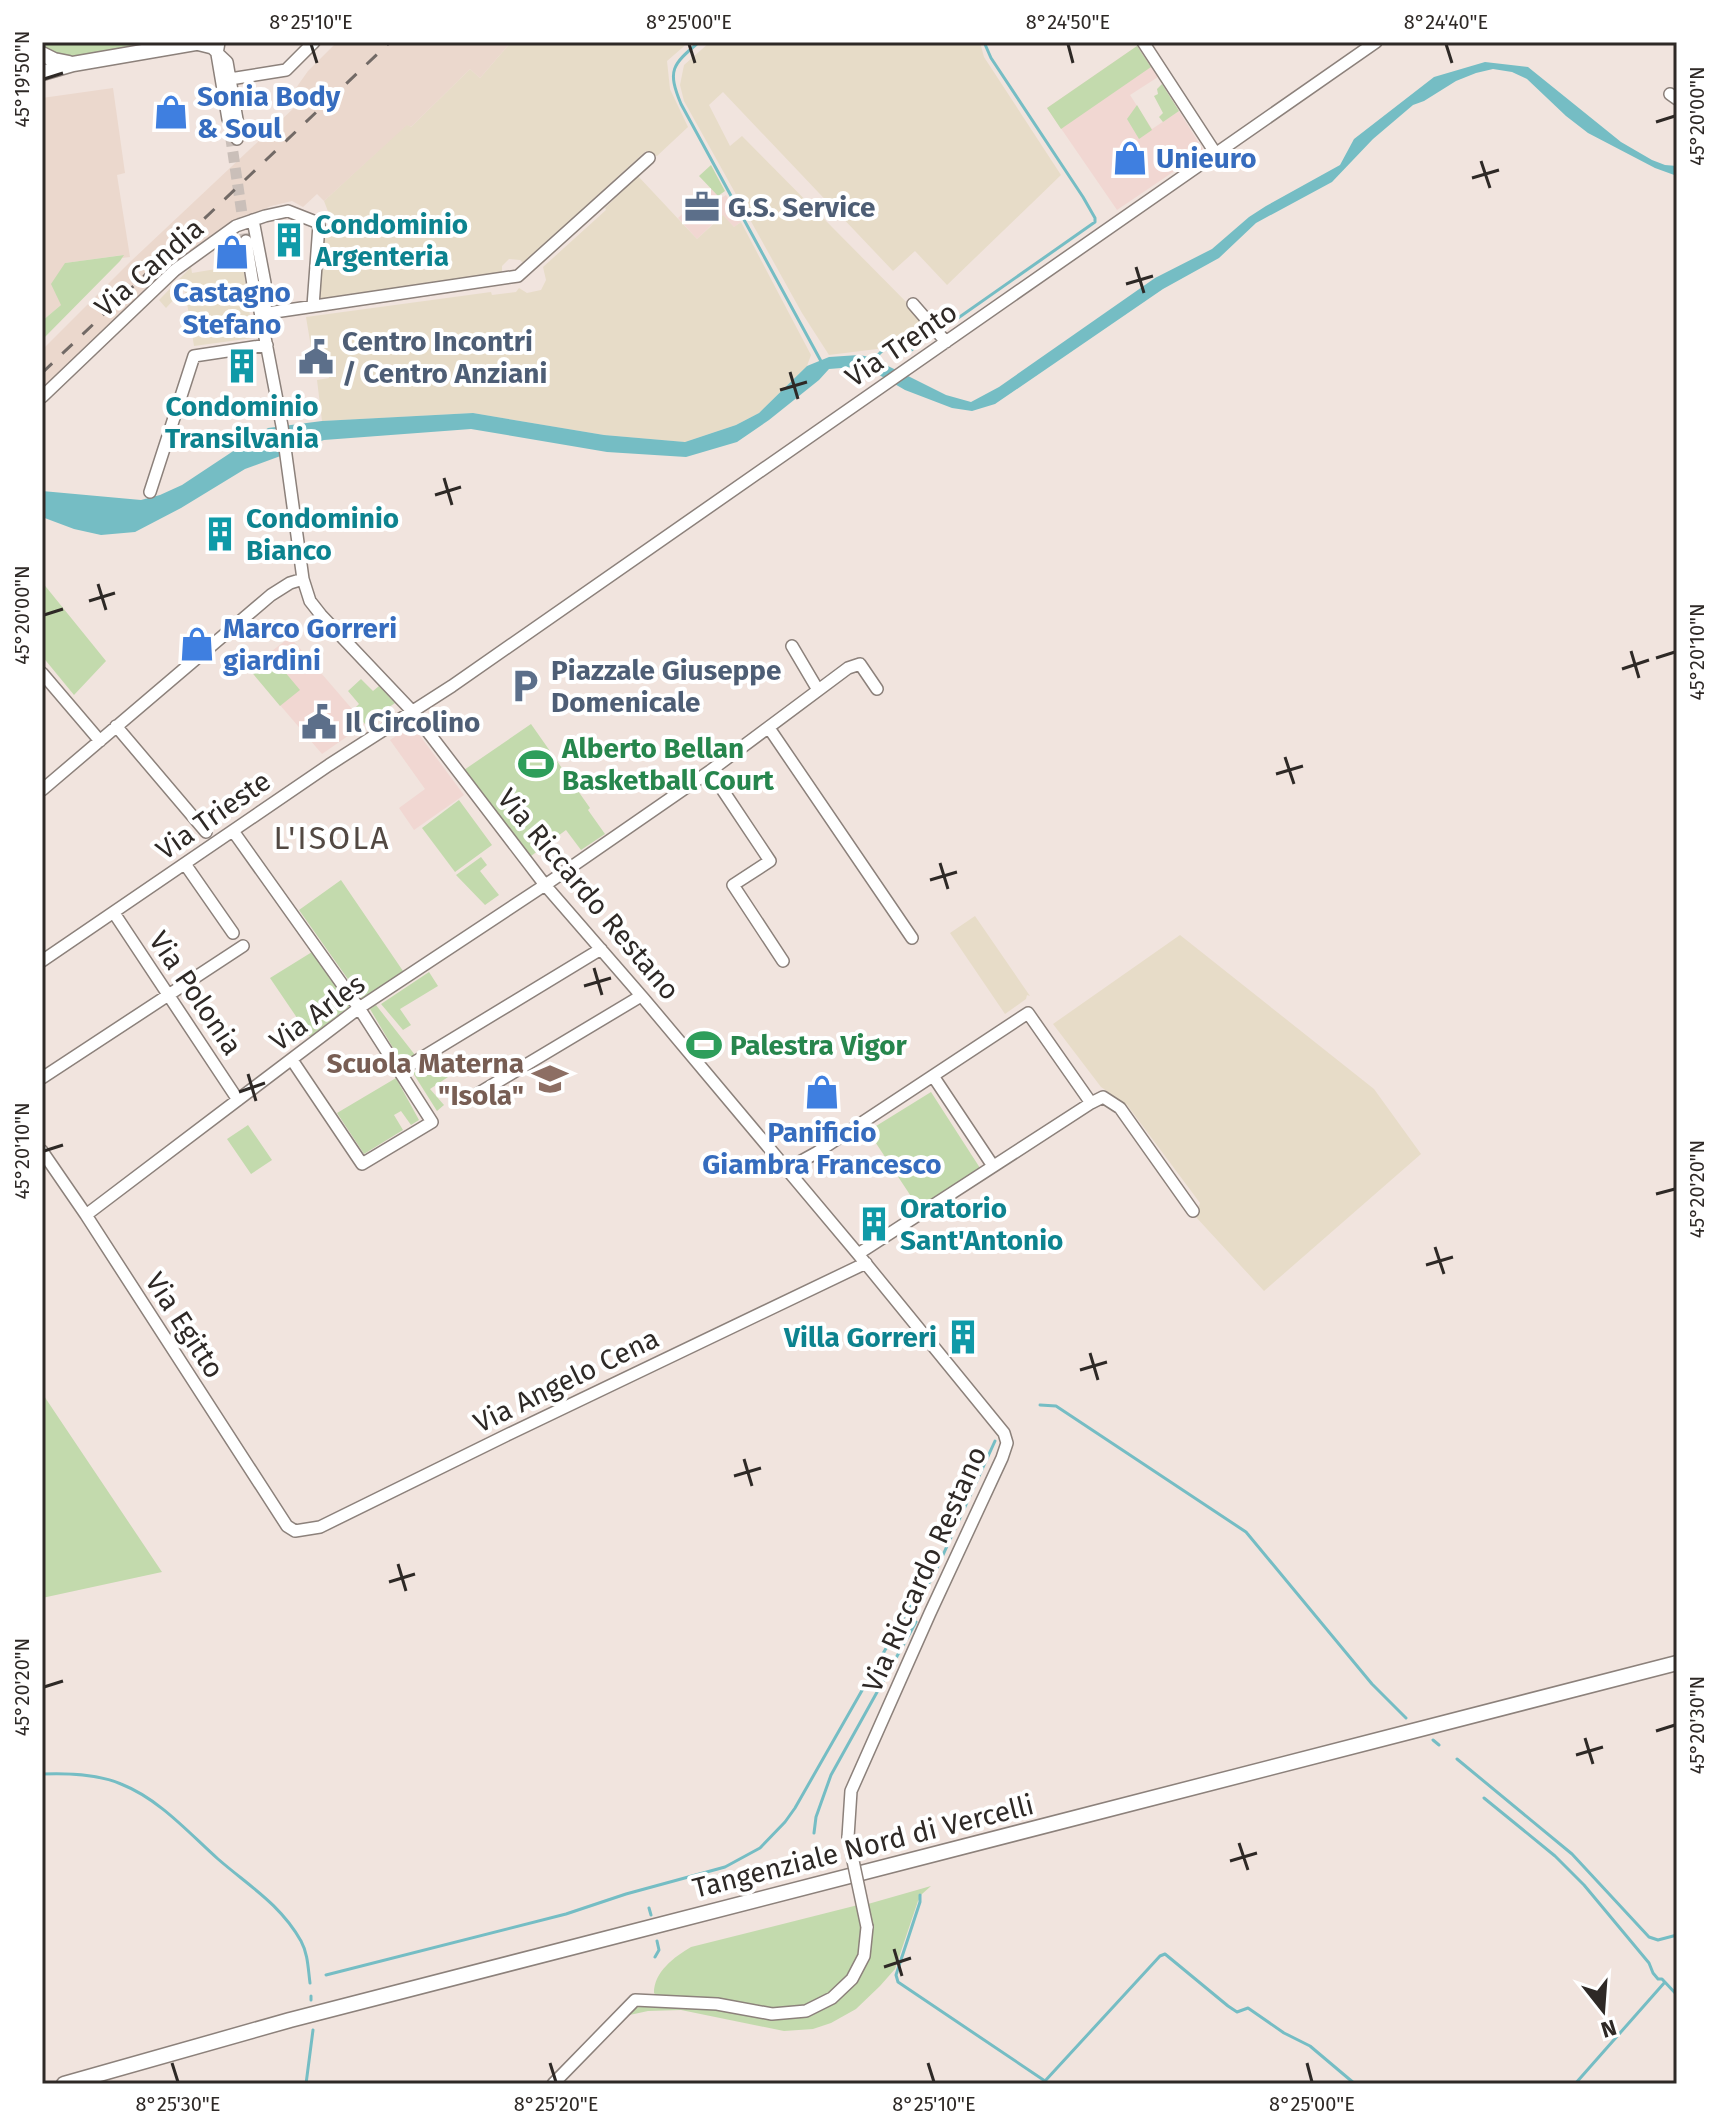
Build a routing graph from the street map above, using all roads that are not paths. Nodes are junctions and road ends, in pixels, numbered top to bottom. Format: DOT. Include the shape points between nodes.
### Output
graph roads {
  1 [pos="314,42"];
  2 [pos="1143,42"];
  3 [pos="1376,42"];
  4 [pos="198,43"];
  5 [pos="218,48"];
  6 [pos="42,54"];
  7 [pos="73,64"];
  8 [pos="42,73"];
  9 [pos="230,79"];
  10 [pos="228,119"];
  11 [pos="237,139"];
  12 [pos="1216,154"];
  13 [pos="649,158"];
  14 [pos="253,220"];
  15 [pos="246,241"];
  16 [pos="913,304"];
  17 [pos="313,306"];
  18 [pos="260,312"];
  19 [pos="939,334"];
  20 [pos="267,345"];
  21 [pos="42,397"];
  22 [pos="150,492"];
  23 [pos="303,579"];
  24 [pos="792,646"];
  25 [pos="42,673"];
  26 [pos="877,689"];
  27 [pos="818,690"];
  28 [pos="412,711"];
  29 [pos="116,726"];
  30 [pos="769,728"];
  31 [pos="100,741"];
  32 [pos="710,771"];
  33 [pos="42,790"];
  34 [pos="233,831"];
  35 [pos="206,832"];
  36 [pos="185,864"];
  37 [pos="545,885"];
  38 [pos="114,913"];
  39 [pos="233,933"];
  40 [pos="912,938"];
  41 [pos="243,946"];
  42 [pos="601,949"];
  43 [pos="42,961"];
  44 [pos="783,961"];
  45 [pos="168,995"];
  46 [pos="641,996"];
  47 [pos="359,1008"];
  48 [pos="292,1060"];
  49 [pos="400,1071"];
  50 [pos="933,1076"];
  51 [pos="42,1078"];
  52 [pos="469,1099"];
  53 [pos="238,1100"];
  54 [pos="1091,1103"];
  55 [pos="42,1151"];
  56 [pos="993,1166"];
  57 [pos="787,1169"];
  58 [pos="1193,1211"];
  59 [pos="86,1215"];
  60 [pos="862,1258"];
  61 [pos="287,1526"];
  62 [pos="1677,1663"];
  63 [pos="95,2074"];
  64 [pos="64,2084"];
  65 [pos="79,2084"];
  66 [pos="553,2084"];
  1 -- 9 [label="street" via="286,70"];
  2 -- 12 [label="street"];
  3 -- 12 [label="street, Via Trento"];
  4 -- 5 [label="street"];
  4 -- 7 [label="main road"];
  5 -- 9 [label="street"];
  5 -- 10 [label="street"];
  6 -- 7 [label="main road"];
  7 -- 8 [label="main road"];
  9 -- 11 [label="street"];
  12 -- 19 [label="street, Via Trento"];
  13 -- 17 [label="street" via="518,276"];
  14 -- 17 [label="street, Via Candia" via="288,211 319,225"];
  14 -- 18 [label="street, Via Riccardo Restano" via="265,283 266,304"];
  14 -- 21 [label="street, Via Candia" via="236,226 175,270"];
  15 -- 18 [label="street, Via Riccardo Restano"];
  16 -- 19 [label="street"];
  17 -- 18 [label="street"];
  18 -- 20 [label="street, Via Riccardo Restano"];
  19 -- 28 [label="street, Via Trento" via="910,366"];
  20 -- 22 [label="street" via="194,356"];
  20 -- 23 [label="street, Via Riccardo Restano"];
  23 -- 28 [label="street, Via Riccardo Restano" via="321,615"];
  23 -- 29 [label="street" via="271,595"];
  24 -- 27 [label="street"];
  25 -- 31 [label="street"];
  26 -- 27 [label="street, Via Arles" via="860,664"];
  27 -- 30 [label="street, Via Arles"];
  28 -- 34 [label="street, Via Trieste"];
  28 -- 37 [label="street, Via Riccardo Restano"];
  29 -- 31 [label="street"];
  29 -- 35 [label="street"];
  30 -- 32 [label="street, Via Arles"];
  30 -- 40 [label="street"];
  31 -- 33 [label="street"];
  32 -- 37 [label="street, Via Arles"];
  32 -- 44 [label="street" via="770,861 733,885"];
  34 -- 36 [label="street, Via Trieste"];
  34 -- 47 [label="street"];
  36 -- 38 [label="street, Via Trieste"];
  36 -- 39 [label="street"];
  37 -- 42 [label="street, Via Riccardo Restano"];
  37 -- 47 [label="street, Via Arles"];
  38 -- 43 [label="street, Via Trieste"];
  38 -- 45 [label="street, Via Polonia"];
  41 -- 45 [label="street"];
  42 -- 46 [label="street, Via Riccardo Restano"];
  42 -- 49 [label="street"];
  45 -- 51 [label="street"];
  45 -- 53 [label="street, Via Polonia"];
  46 -- 52 [label="street"];
  46 -- 57 [label="street, Via Riccardo Restano"];
  47 -- 48 [label="street, Via Arles"];
  47 -- 49 [label="street"];
  48 -- 49 [label="street" via="362,1164 432,1122"];
  48 -- 53 [label="street, Via Arles"];
  50 -- 54 [label="street" via="1028,1013"];
  50 -- 56 [label="street"];
  50 -- 57 [label="street"];
  53 -- 59 [label="street, Via Arles"];
  54 -- 56 [label="street, Via Angelo Cena"];
  54 -- 58 [label="street" via="1103,1097 1120,1108"];
  55 -- 59 [label="street, Via Egitto"];
  56 -- 60 [label="street, Via Angelo Cena"];
  57 -- 60 [label="street, Via Riccardo Restano"];
  59 -- 61 [label="street, Via Egitto"];
  60 -- 61 [label="street, Via Angelo Cena" via="320,1527 295,1531"];
  60 -- 66 [label="street, Via Riccardo Restano, bridge" via="1007,1443 851,1791 848,1837 867,1927 864,1956 852,1979 832,1998 806,2011 772,2014 717,2004 635,2000"];
  62 -- 63 [label="main road, Tangenziale Nord di Vercelli"];
  63 -- 64 [label="main road, Tangenziale Nord di Vercelli"];
  63 -- 65 [label="main road"];
}
